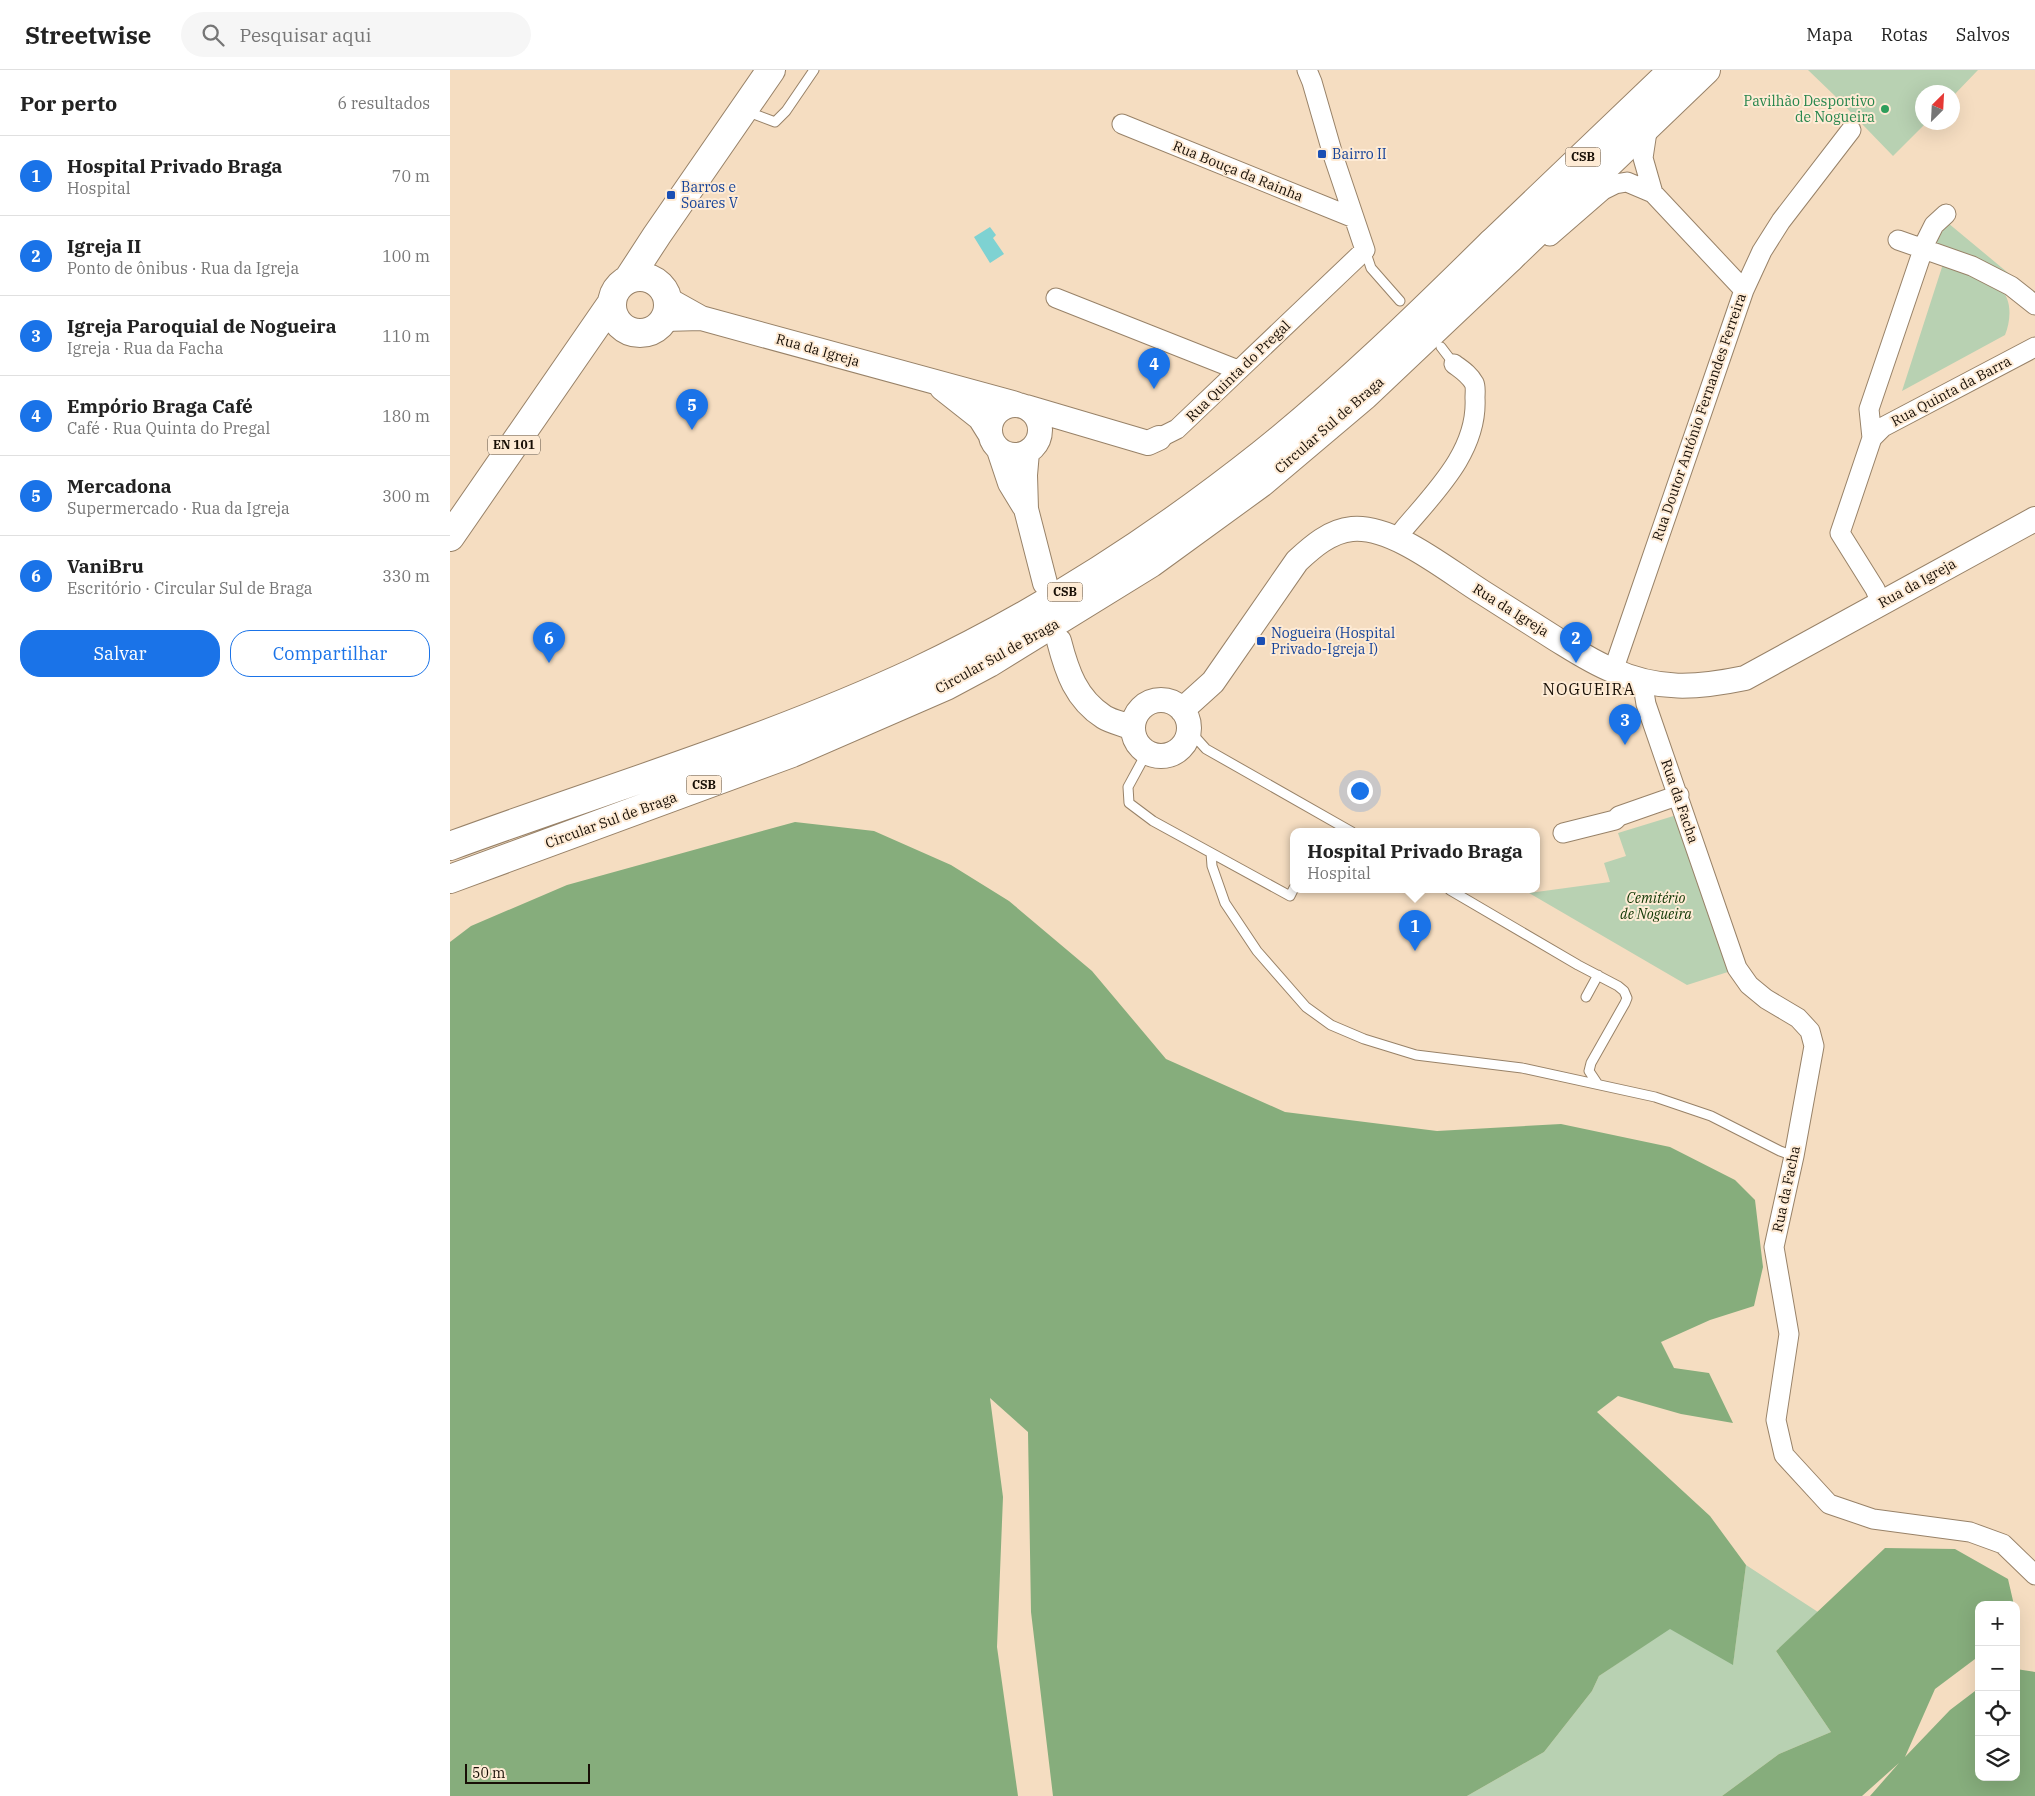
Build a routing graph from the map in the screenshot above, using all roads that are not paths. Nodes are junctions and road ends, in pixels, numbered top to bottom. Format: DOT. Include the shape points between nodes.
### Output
graph roads {
  1 [pos="771,70"];
  2 [pos="814,70"];
  3 [pos="1307,70"];
  4 [pos="1673,70"];
  5 [pos="1706,70"];
  6 [pos="743,110"];
  7 [pos="1122,124"];
  8 [pos="1648,125"];
  9 [pos="1851,130"];
  10 [pos="1653,193"];
  11 [pos="1946,214"];
  12 [pos="1354,218"];
  13 [pos="1898,240"];
  14 [pos="1924,249"];
  15 [pos="1365,250"];
  16 [pos="1507,250"];
  17 [pos="1744,290"];
  18 [pos="654,294"];
  19 [pos="1056,298"];
  20 [pos="1400,301"];
  21 [pos="611,304"];
  22 [pos="2035,305"];
  23 [pos="627,330"];
  24 [pos="1441,347"];
  25 [pos="2035,347"];
  26 [pos="578,352"];
  27 [pos="1454,364"];
  28 [pos="1238,370"];
  29 [pos="935,382"];
  30 [pos="1021,406"];
  31 [pos="1091,426"];
  32 [pos="1159,438"];
  33 [pos="1872,438"];
  34 [pos="994,442"];
  35 [pos="1031,448"];
  36 [pos="1026,510"];
  37 [pos="2035,518"];
  38 [pos="450,537"];
  39 [pos="1398,539"];
  40 [pos="1045,583"];
  41 [pos="1880,604"];
  42 [pos="1060,642"];
  43 [pos="1612,671"];
  44 [pos="1642,680"];
  45 [pos="1185,720"];
  46 [pos="1133,728"];
  47 [pos="1147,752"];
  48 [pos="1679,795"];
  49 [pos="1345,828"];
  50 [pos="1563,834"];
  51 [pos="450,846"];
  52 [pos="1211,854"];
  53 [pos="453,879"];
  54 [pos="1292,893"];
  55 [pos="1455,893"];
  56 [pos="1598,975"];
  57 [pos="1586,997"];
  58 [pos="1598,1083"];
  59 [pos="1794,1156"];
  60 [pos="2035,1576"];
  1 -- 6 [label="main road"];
  2 -- 6 [label="lane" via="786,112 775,122"];
  3 -- 12 [label="street"];
  4 -- 16 [label="main road, CSB"];
  5 -- 8 [label="main road, CSB"];
  6 -- 18 [label="main road" via="657,235"];
  7 -- 12 [label="street, Rua Bouça da Rainha"];
  8 -- 10 [label="street, Rua Doutor António Fernandes Ferreira" via="1642,158"];
  8 -- 16 [label="main road, CSB"];
  9 -- 17 [label="street" via="1781,221 1762,251"];
  10 -- 16 [label="street, Rua Doutor António Fernandes Ferreira" via="1627,182 1615,184 1603,190 1552,235"];
  10 -- 17 [label="street, Rua Doutor António Fernandes Ferreira"];
  11 -- 14 [label="street" via="1934,225"];
  12 -- 15 [label="street"];
  13 -- 14 [label="street"];
  14 -- 22 [label="street" via="1972,266 2011,286"];
  14 -- 33 [label="street" via="1869,409"];
  15 -- 20 [label="lane" via="1371,268"];
  15 -- 28 [label="street, Rua Quinta do Pregal"];
  16 -- 51 [label="main road, Circular Sul de Braga / CSB" via="1365,364 1262,454 1153,535 1046,603 916,671 784,728"];
  16 -- 53 [label="main road, Circular Sul de Braga / CSB" via="1364,396 1261,483 1151,563 989,662 946,686 792,753"];
  17 -- 43 [label="street, Rua Doutor António Fernandes Ferreira"];
  18 -- 21 [label="main road" via="616,288"];
  18 -- 23 [label="main road" via="659,326 644,333"];
  18 -- 29 [label="street, Rua da Igreja" via="701,318"];
  19 -- 28 [label="street"];
  21 -- 23 [label="main road" via="615,319"];
  21 -- 26 [label="main road, EN 101"];
  23 -- 26 [label="main road"];
  24 -- 27 [label="lane"];
  25 -- 33 [label="street, Rua Quinta da Barra" via="1883,427"];
  26 -- 38 [label="main road, EN 101"];
  27 -- 39 [label="street" via="1467,373 1474,384 1476,410 1467,443 1450,473"];
  28 -- 32 [label="street, Rua Quinta do Pregal" via="1177,429"];
  29 -- 30 [label="street, Rua da Igreja"];
  29 -- 34 [label="street, Rua da Igreja" via="980,418"];
  30 -- 31 [label="street, Rua Quinta do Pregal"];
  30 -- 34 [label="street" via="1007,406 993,417 990,425"];
  30 -- 35 [label="street" via="1035,414 1040,424 1040,435"];
  31 -- 32 [label="street, Rua Quinta do Pregal" via="1148,443"];
  31 -- 35 [label="street" via="1066,432"];
  33 -- 41 [label="street" via="1840,533 1875,589"];
  34 -- 35 [label="street" via="1008,454 1018,455"];
  34 -- 36 [label="street, Rua da Igreja" via="1010,482"];
  35 -- 36 [label="street, Rua da Igreja" via="1025,475"];
  36 -- 40 [label="street, Rua da Igreja"];
  37 -- 41 [label="street, Rua da Igreja"];
  39 -- 43 [label="street, Rua da Igreja"];
  39 -- 45 [label="street, Rua da Igreja" via="1372,530 1351,529 1312,546 1297,561"];
  41 -- 44 [label="street, Rua da Igreja" via="1745,678 1677,687"];
  42 -- 46 [label="street" via="1066,665 1082,699 1105,718"];
  43 -- 44 [label="street, Rua da Igreja"];
  44 -- 48 [label="street, Rua da Facha" via="1646,704"];
  45 -- 46 [label="street" via="1168,701 1160,700 1151,702 1138,712"];
  45 -- 47 [label="street" via="1186,738 1174,752 1156,755"];
  45 -- 49 [label="lane" via="1206,749"];
  46 -- 47 [label="street" via="1140,746"];
  47 -- 52 [label="lane" via="1128,787 1129,803 1153,821"];
  48 -- 50 [label="street" via="1618,816 1615,820"];
  48 -- 59 [label="street, Rua da Facha" via="1737,968 1749,986 1798,1018 1810,1031 1814,1046"];
  52 -- 54 [label="lane" via="1290,896"];
  52 -- 58 [label="lane" via="1225,903 1257,951 1306,1007 1331,1025 1416,1055 1522,1068"];
  55 -- 56 [label="lane"];
  56 -- 57 [label="lane"];
  56 -- 58 [label="lane" via="1622,989 1627,998 1591,1063 1589,1072"];
  58 -- 59 [label="lane" via="1694,1108"];
  59 -- 60 [label="street, Rua da Facha" via="1774,1247 1789,1334 1776,1420 1784,1455 1828,1504 1873,1519 1970,1532 2003,1544"];
}
